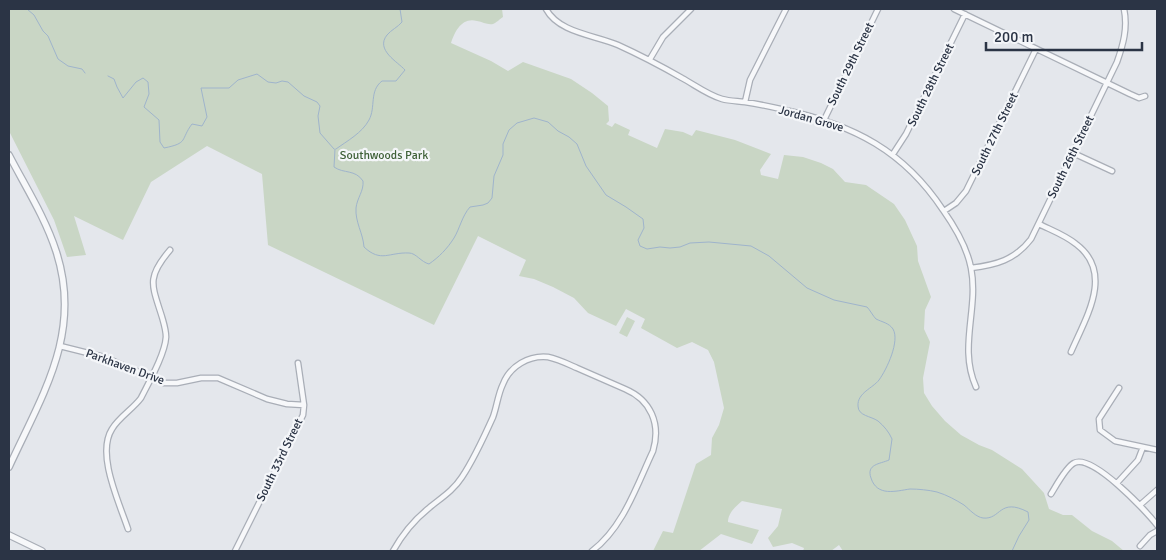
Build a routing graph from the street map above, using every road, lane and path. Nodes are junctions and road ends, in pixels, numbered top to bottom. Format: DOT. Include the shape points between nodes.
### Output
graph roads {
  1 [pos="546,9"];
  2 [pos="691,9"];
  3 [pos="786,9"];
  4 [pos="878,9"];
  5 [pos="954,9"];
  6 [pos="1124,9"];
  7 [pos="965,14"];
  8 [pos="1036,49"];
  9 [pos="650,59"];
  10 [pos="1107,82"];
  11 [pos="1145,96"];
  12 [pos="745,102"];
  13 [pos="824,120"];
  14 [pos="1073,153"];
  15 [pos="893,154"];
  16 [pos="9,155"];
  17 [pos="1112,171"];
  18 [pos="944,211"];
  19 [pos="1039,224"];
  20 [pos="170,250"];
  21 [pos="971,268"];
  22 [pos="60,346"];
  23 [pos="1071,352"];
  24 [pos="298,363"];
  25 [pos="150,377"];
  26 [pos="976,387"];
  27 [pos="1119,388"];
  28 [pos="304,405"];
  29 [pos="1143,447"];
  30 [pos="1157,450"];
  31 [pos="9,467"];
  32 [pos="1117,483"];
  33 [pos="1157,490"];
  34 [pos="1051,494"];
  35 [pos="1140,505"];
  36 [pos="1157,525"];
  37 [pos="128,529"];
  38 [pos="1157,531"];
  39 [pos="9,535"];
  40 [pos="1140,546"];
  41 [pos="42,551"];
  42 [pos="235,551"];
  43 [pos="393,551"];
  44 [pos="592,551"];
  1 -- 9 [label="street, Jordan Grove" via="564,26"];
  2 -- 9 [label="street" via="663,38"];
  3 -- 12 [label="street" via="750,80"];
  4 -- 13 [label="street, South 29th Street"];
  5 -- 7 [label="street"];
  6 -- 10 [label="street, South 26th Street" via="1124,42"];
  7 -- 8 [label="street"];
  7 -- 15 [label="street, South 28th Street" via="915,118"];
  8 -- 10 [label="street"];
  8 -- 18 [label="street, South 27th Street" via="966,191"];
  9 -- 12 [label="street, Jordan Grove" via="722,99"];
  10 -- 11 [label="street" via="1139,98"];
  10 -- 14 [label="street, South 26th Street"];
  12 -- 13 [label="street, Jordan Grove"];
  13 -- 15 [label="street, Jordan Grove" via="852,131"];
  14 -- 17 [label="street"];
  14 -- 19 [label="street, South 26th Street"];
  15 -- 18 [label="street, Jordan Grove" via="922,182"];
  16 -- 22 [label="street" via="47,228 58,258 64,304"];
  18 -- 21 [label="street, Jordan Grove" via="960,237"];
  19 -- 21 [label="street, South 26th Street" via="1031,240 1016,255 1005,261"];
  19 -- 23 [label="street" via="1078,244 1094,271 1096,292"];
  20 -- 25 [label="street" via="157,266 153,278 166,337"];
  21 -- 26 [label="street, Jordan Grove" via="973,296 968,354"];
  22 -- 25 [label="street, Parkhaven Drive" via="104,357"];
  22 -- 31 [label="street" via="50,379"];
  24 -- 28 [label="street, South 33rd Street"];
  25 -- 28 [label="street, Parkhaven Drive" via="164,383 218,378 267,399"];
  25 -- 37 [label="street" via="136,405 111,430 106,445 106,460"];
  27 -- 29 [label="street" via="1099,419 1099,427 1115,441"];
  28 -- 42 [label="street, South 33rd Street" via="303,415"];
  29 -- 30 [label="street"];
  29 -- 32 [label="street" via="1138,460"];
  32 -- 34 [label="street" via="1089,464 1077,462 1070,466"];
  32 -- 35 [label="street"];
  33 -- 35 [label="street"];
  35 -- 36 [label="street"];
  38 -- 40 [label="street"];
  39 -- 41 [label="street"];
  43 -- 44 [label="street" via="414,522 452,490 463,476 494,415 502,386 512,370 522,362 548,357 640,397 652,412 656,428 653,451 622,516 611,534"];
}
